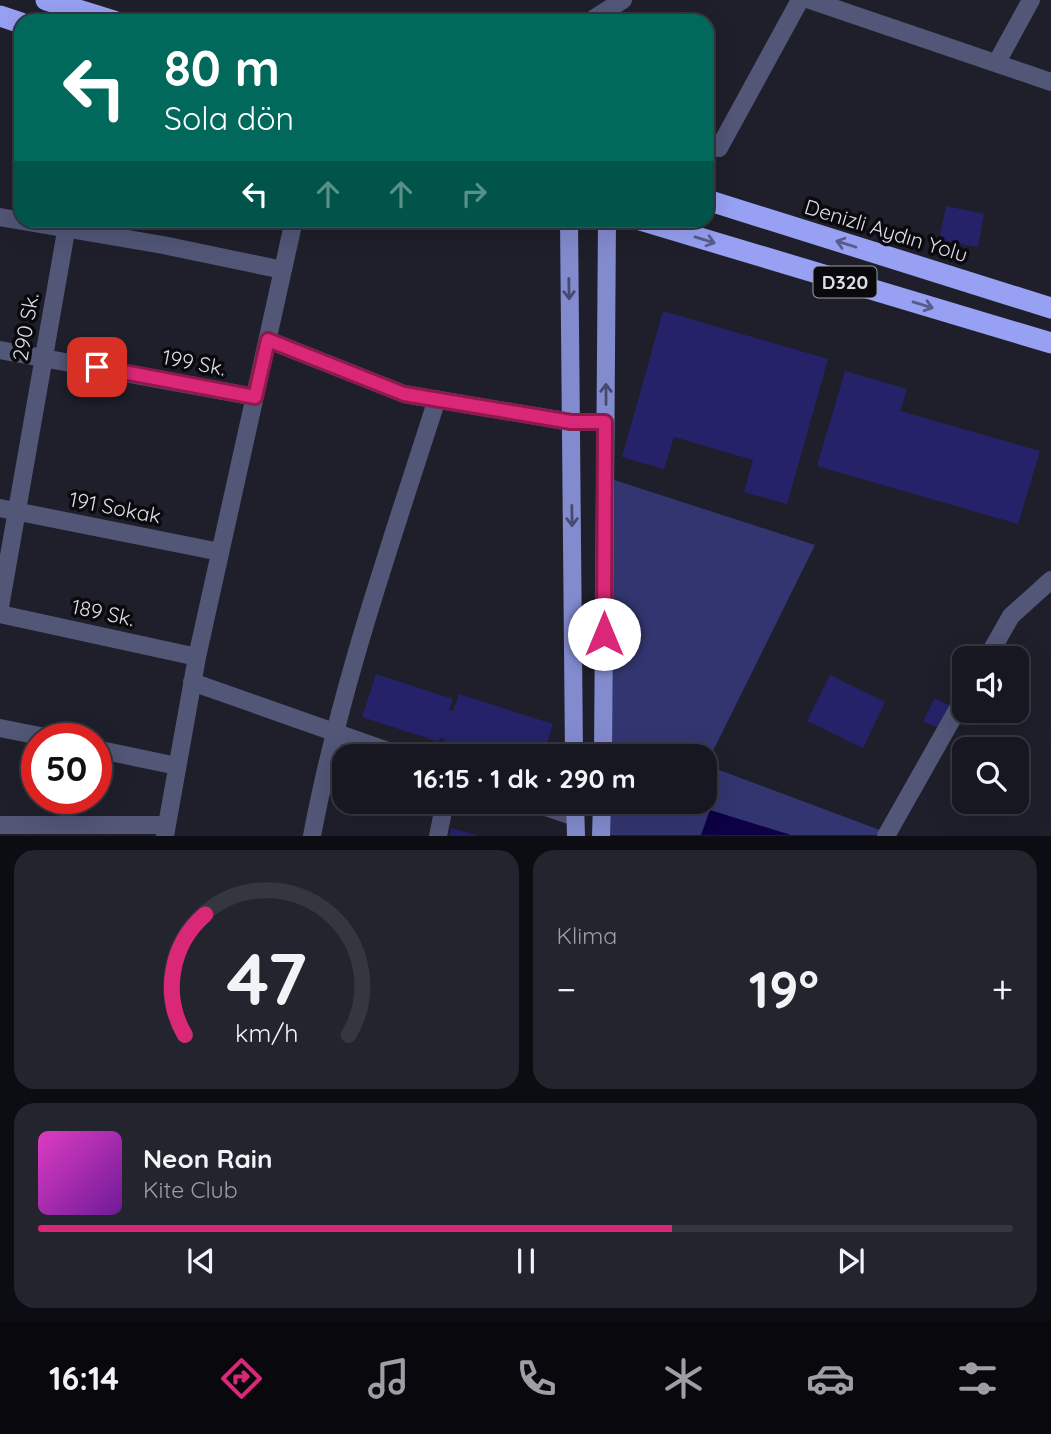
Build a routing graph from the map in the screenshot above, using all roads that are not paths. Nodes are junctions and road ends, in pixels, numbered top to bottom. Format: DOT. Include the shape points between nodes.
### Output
graph roads {
  1 [pos="46,0"];
  2 [pos="623,0"];
  3 [pos="800,0"];
  4 [pos="810,0"];
  5 [pos="1031,0"];
  6 [pos="88,6"];
  7 [pos="601,14"];
  8 [pos="997,62"];
  9 [pos="1051,82"];
  10 [pos="719,148"];
  11 [pos="714,202"];
  12 [pos="67,228"];
  13 [pos="87,228"];
  14 [pos="292,228"];
  15 [pos="569,228"];
  16 [pos="607,228"];
  17 [pos="667,228"];
  18 [pos="284,270"];
  19 [pos="1051,308"];
  20 [pos="268,340"];
  21 [pos="1051,343"];
  22 [pos="0,350"];
  23 [pos="44,357"];
  24 [pos="255,397"];
  25 [pos="437,399"];
  26 [pos="571,422"];
  27 [pos="605,422"];
  28 [pos="8,510"];
  29 [pos="220,552"];
  30 [pos="1051,580"];
  31 [pos="0,607"];
  32 [pos="0,614"];
  33 [pos="994,646"];
  34 [pos="197,657"];
  35 [pos="192,682"];
  36 [pos="952,719"];
  37 [pos="0,727"];
  38 [pos="21,732"];
  39 [pos="335,732"];
  40 [pos="368,744"];
  41 [pos="574,744"];
  42 [pos="603,744"];
  43 [pos="112,752"];
  44 [pos="177,766"];
  45 [pos="442,814"];
  46 [pos="602,814"];
  47 [pos="0,825"];
  48 [pos="166,830"];
  49 [pos="312,835"];
  50 [pos="438,835"];
  51 [pos="601,835"];
  52 [pos="886,835"];
  1 -- 6 [label="highway"];
  2 -- 7 [label="street"];
  3 -- 10 [label="street"];
  4 -- 8 [label="street"];
  5 -- 8 [label="street"];
  8 -- 9 [label="street"];
  19 -- 11 [label="highway, Denizli Aydın Yolu / D320, one-way"];
  12 -- 23 [label="street, 290 Sk."];
  13 -- 18 [label="street"];
  14 -- 18 [label="street"];
  15 -- 26 [label="main road, one-way"];
  27 -- 16 [label="main road, one-way"];
  17 -- 21 [label="highway, D320, one-way"];
  18 -- 20 [label="street"];
  20 -- 24 [label="street"];
  20 -- 25 [label="street" via="404,394"];
  22 -- 23 [label="street, 199 Sk."];
  23 -- 24 [label="street, 199 Sk."];
  23 -- 28 [label="street, 290 Sk."];
  24 -- 29 [label="street"];
  25 -- 26 [label="street"];
  25 -- 39 [label="street"];
  26 -- 27 [label="street"];
  26 -- 41 [label="main road, one-way"];
  27 -- 42 [label="main road"];
  28 -- 29 [label="street, 191 Sokak"];
  28 -- 31 [label="street, 290 Sk."];
  29 -- 34 [label="street"];
  30 -- 33 [label="street" via="1010,616"];
  32 -- 34 [label="street, 189 Sk."];
  34 -- 35 [label="street"];
  35 -- 39 [label="street"];
  35 -- 44 [label="street"];
  36 -- 52 [label="street"];
  37 -- 38 [label="street"];
  39 -- 40 [label="street"];
  39 -- 49 [label="street"];
  43 -- 44 [label="street"];
  44 -- 48 [label="street"];
  45 -- 50 [label="street"];
  46 -- 51 [label="main road"];
  47 -- 48 [label="street"];
}
